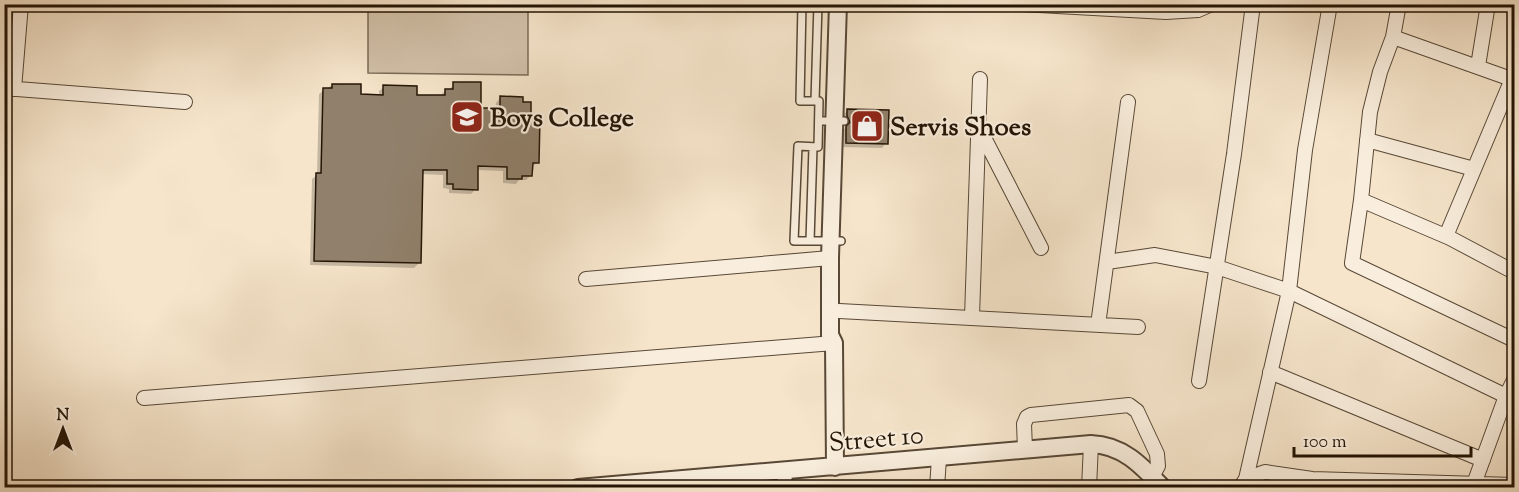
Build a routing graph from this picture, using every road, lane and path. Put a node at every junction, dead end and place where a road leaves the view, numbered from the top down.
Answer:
1 (21, 4) edge
2 (802, 4) edge
3 (818, 4) edge
4 (838, 4) edge
5 (848, 4) edge
6 (1021, 4) edge
7 (1212, 4) edge
8 (1253, 4) edge
9 (1330, 4) edge
10 (1399, 4) edge
11 (1488, 4) edge
12 (1166, 8) edge
13 (1393, 37) junction
14 (1478, 66) junction
15 (980, 79) dead end
16 (1513, 80) edge
17 (9, 89) edge
18 (815, 101) junction
19 (185, 102) dead end
20 (1128, 102) dead end
21 (832, 121) junction
22 (979, 128) junction
23 (1367, 140) junction
24 (813, 147) junction
25 (1474, 169) junction
26 (1362, 200) junction
27 (1446, 236) junction
28 (810, 241) junction
29 (836, 241) junction
30 (1041, 248) dead end
31 (830, 258) junction
32 (1107, 262) junction
33 (1217, 267) junction
34 (1515, 272) edge
35 (586, 279) dead end
36 (1289, 291) junction
37 (839, 311) junction
38 (972, 317) junction
39 (1098, 325) junction
40 (1138, 327) dead end
41 (1515, 340) edge
42 (834, 343) junction
43 (1270, 372) junction
44 (1515, 380) edge
45 (1199, 381) dead end
46 (1506, 396) junction
47 (144, 398) dead end
48 (1091, 444) junction
49 (1025, 449) junction
50 (939, 458) junction
51 (1483, 460) junction
52 (835, 467) junction
53 (784, 479) edge
54 (1158, 482) edge
55 (1243, 483) edge
56 (1316, 483) edge
57 (1474, 484) junction
58 (633, 485) edge
59 (1515, 485) edge
60 (578, 488) edge
61 (937, 488) edge
62 (1089, 488) edge

1 - 17 street
2 - 18 lane
3 - 18 lane
4 - 21 street
5 - 21 street
6 - 12 street
7 - 12 street
8 - 33 street
9 - 36 street
10 - 13 street
11 - 14 street
13 - 14 street
13 - 23 street
14 - 16 street
15 - 22 street
16 - 25 street
17 - 19 street
18 - 21 lane
20 - 32 street
21 - 24 lane
21 - 29 street
22 - 30 street
22 - 38 street
23 - 25 street
23 - 26 street
24 - 28 lane
24 - 28 lane
25 - 27 street
26 - 27 street
26 - 41 street
27 - 34 street
28 - 29 lane
29 - 31 street
29 - 37 street
31 - 35 street
31 - 42 street
32 - 33 street
32 - 39 street
33 - 36 street
33 - 45 street
36 - 43 street
36 - 46 street
37 - 38 street
37 - 42 street
38 - 39 street
39 - 40 street
42 - 47 street
42 - 52 street
43 - 51 street
43 - 55 street
44 - 46 street
46 - 51 street
48 - 49 street, Street 10
48 - 54 street, Street 10
48 - 62 street
49 - 50 street, Street 10
49 - 54 street
50 - 52 street, Street 10
50 - 61 street
51 - 57 street
52 - 53 street, Street 10
53 - 58 street, Street 10
55 - 56 street
56 - 57 street
57 - 59 street
58 - 60 street, Street 10

